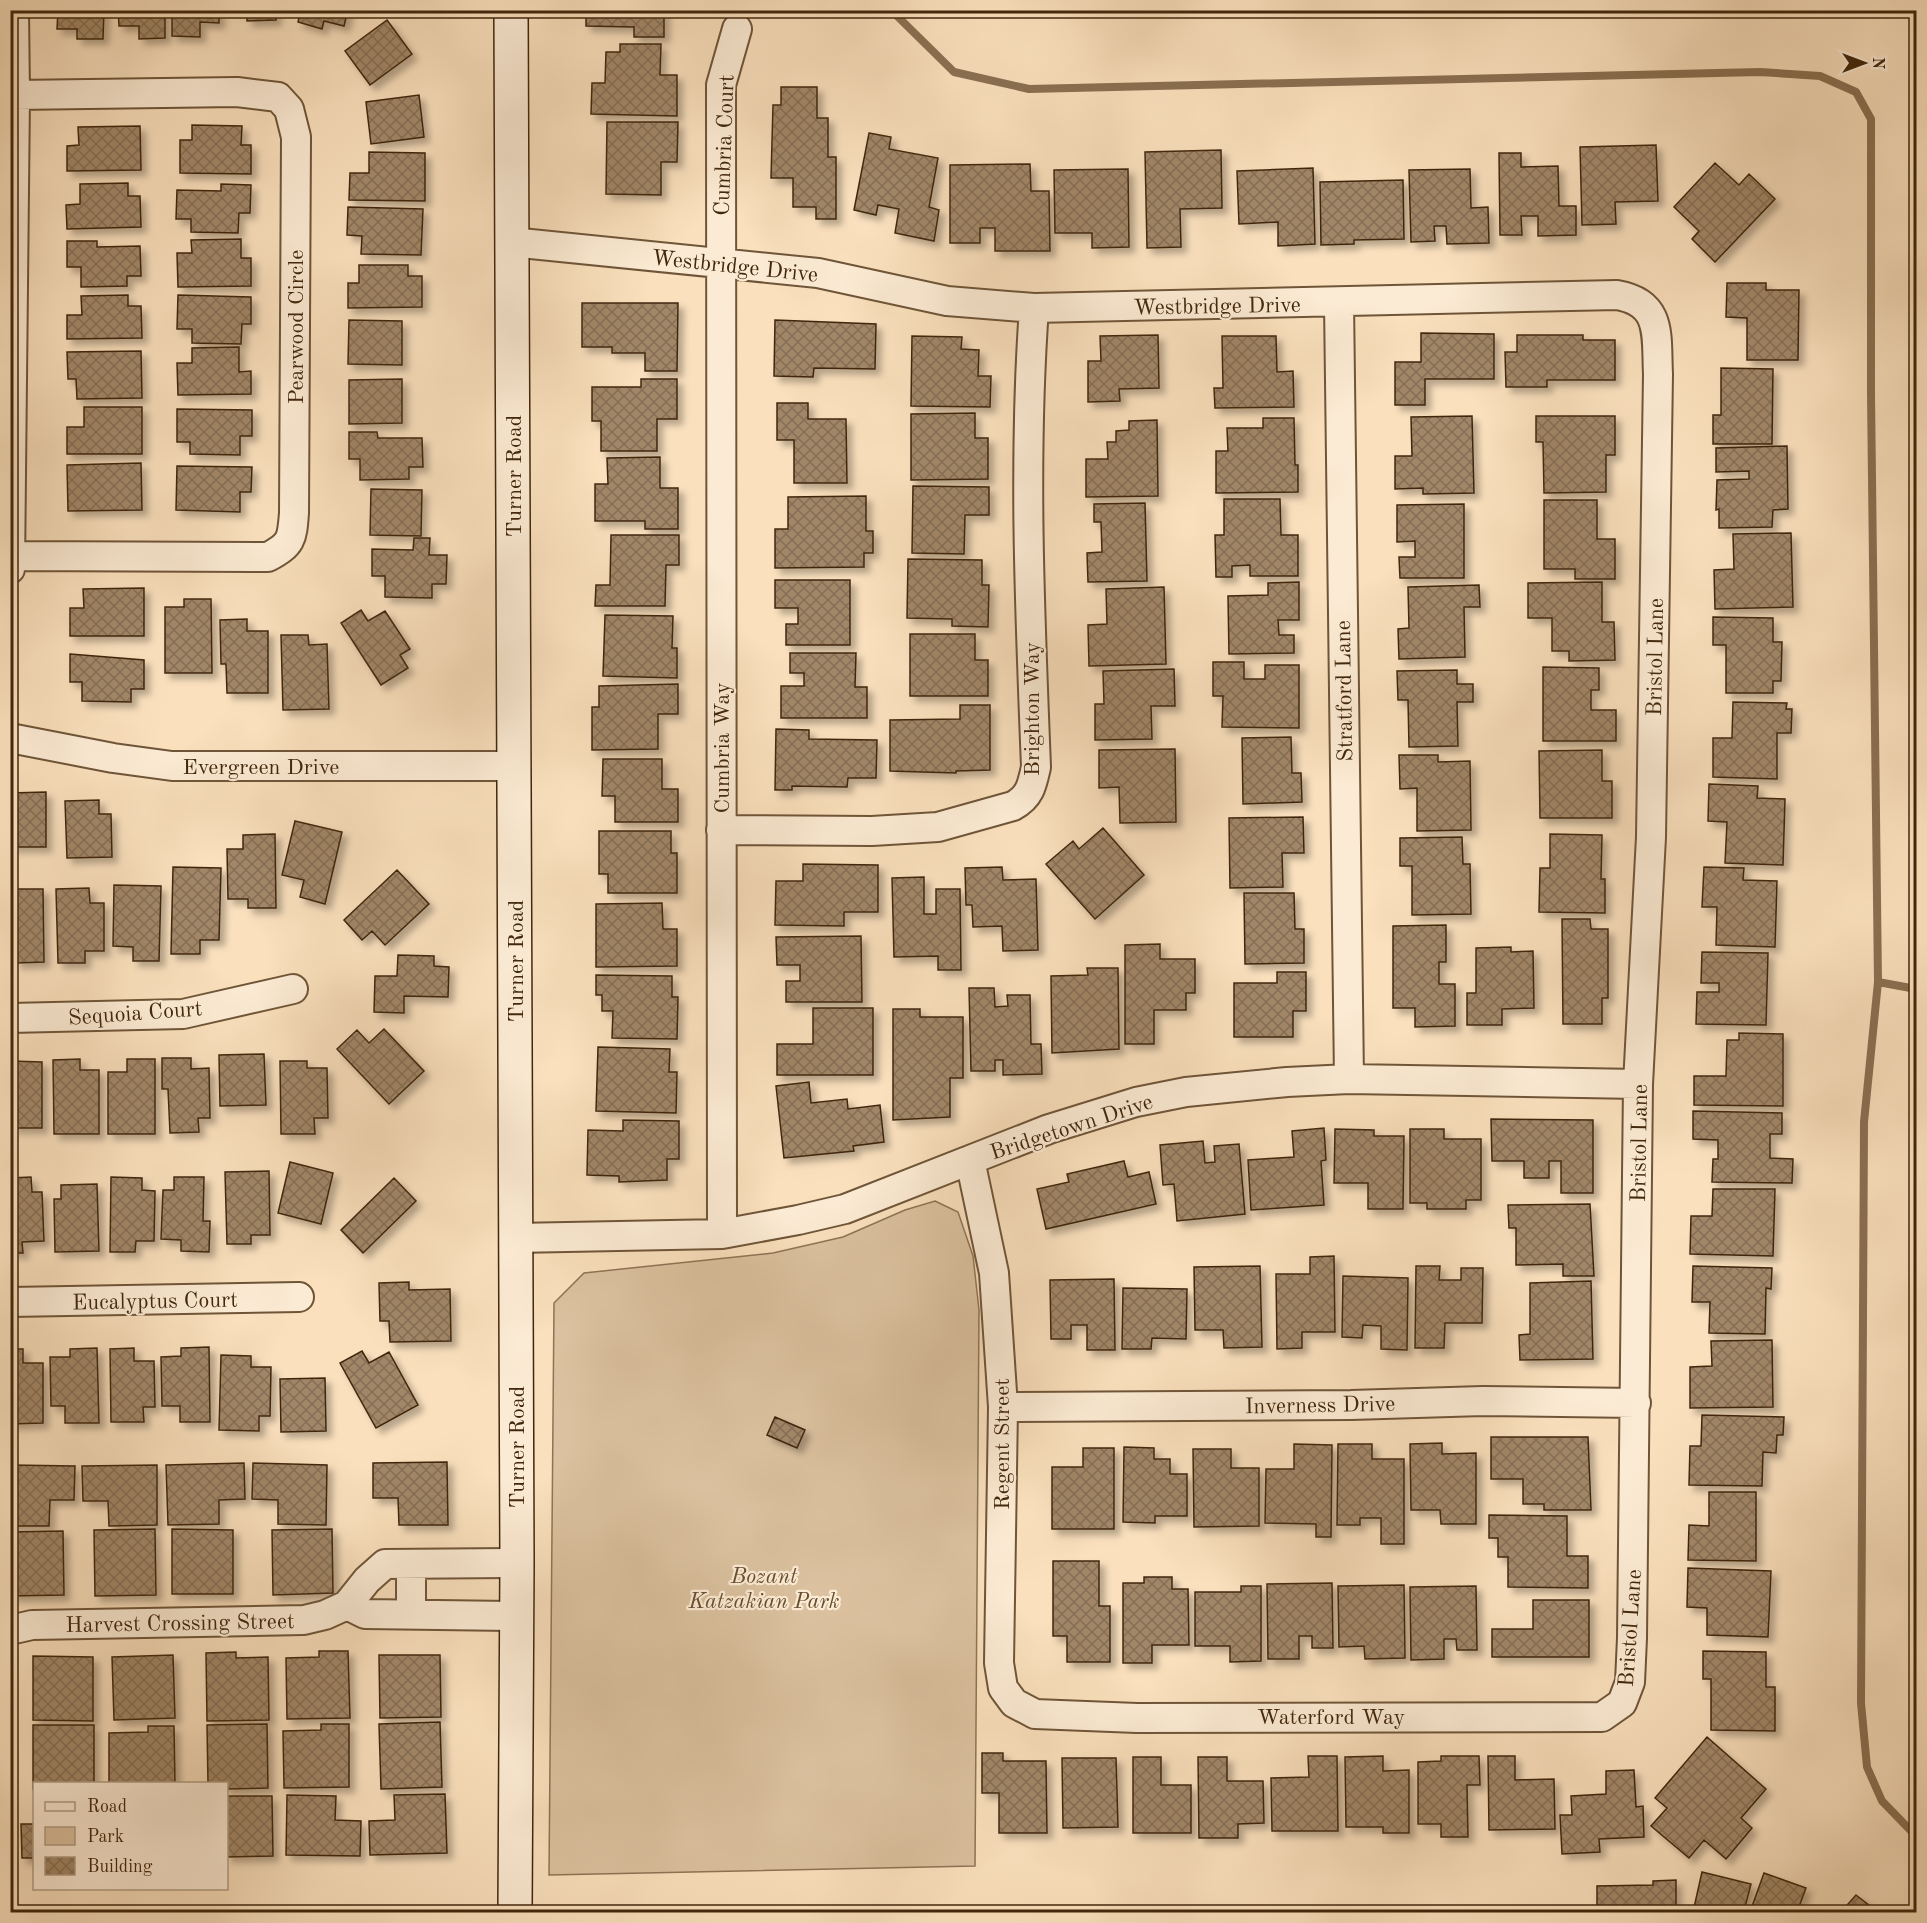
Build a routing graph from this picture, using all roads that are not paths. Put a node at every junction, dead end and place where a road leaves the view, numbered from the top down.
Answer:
1 (14, 10) edge
2 (510, 10) edge
3 (737, 29) dead end
4 (15, 95) junction
5 (511, 242) junction
6 (720, 262) junction
7 (1339, 303) junction
8 (1034, 308) junction
9 (11, 556) edge
10 (10, 569) edge
11 (1655, 582) joint
12 (10, 738) edge
13 (515, 766) junction
14 (721, 830) junction
15 (293, 989) dead end
16 (10, 1018) edge
17 (1349, 1079) junction
18 (1638, 1084) junction
19 (970, 1160) junction
20 (722, 1234) junction
21 (515, 1238) junction
22 (299, 1297) dead end
23 (10, 1302) edge
24 (1636, 1403) junction
25 (1004, 1407) junction
26 (517, 1563) junction
27 (411, 1564) junction
28 (347, 1605) junction
29 (411, 1613) junction
30 (517, 1616) junction
31 (10, 1630) edge
32 (1622, 1703) joint
33 (1035, 1714) joint
34 (515, 1912) edge

1 - 4 street
2 - 5 main road, Turner Road
3 - 6 street, Cumbria Court
4 - 9 street
4 - 9 street, Pearwood Circle
5 - 6 street, Westbridge Drive
5 - 13 main road, Turner Road
6 - 8 street, Westbridge Drive
6 - 14 street, Cumbria Way
7 - 8 street, Westbridge Drive
7 - 11 street, Westbridge Drive
7 - 17 street, Stratford Lane
8 - 14 street, Brighton Way
9 - 10 street
11 - 18 street, Bristol Lane
12 - 13 street, Evergreen Drive
13 - 21 main road, Turner Road
14 - 20 street, Cumbria Way
15 - 16 street, Sequoia Court
17 - 18 street, Bridgetown Drive
17 - 19 street, Bridgetown Drive
18 - 24 street, Bristol Lane
19 - 20 street, Bridgetown Drive
19 - 25 street, Regent Street
20 - 21 street, Bridgetown Drive
21 - 26 main road, Turner Road
22 - 23 street, Eucalyptus Court
24 - 25 street, Inverness Drive
24 - 32 street, Bristol Lane
25 - 33 street, Regent Street
26 - 27 street, Harvest Crossing Street
26 - 30 main road, Turner Road
27 - 28 street, Harvest Crossing Street
27 - 29 street
28 - 29 street
28 - 31 street, Harvest Crossing Street
29 - 30 street
30 - 34 main road, Turner Road
32 - 33 street, Waterford Way

